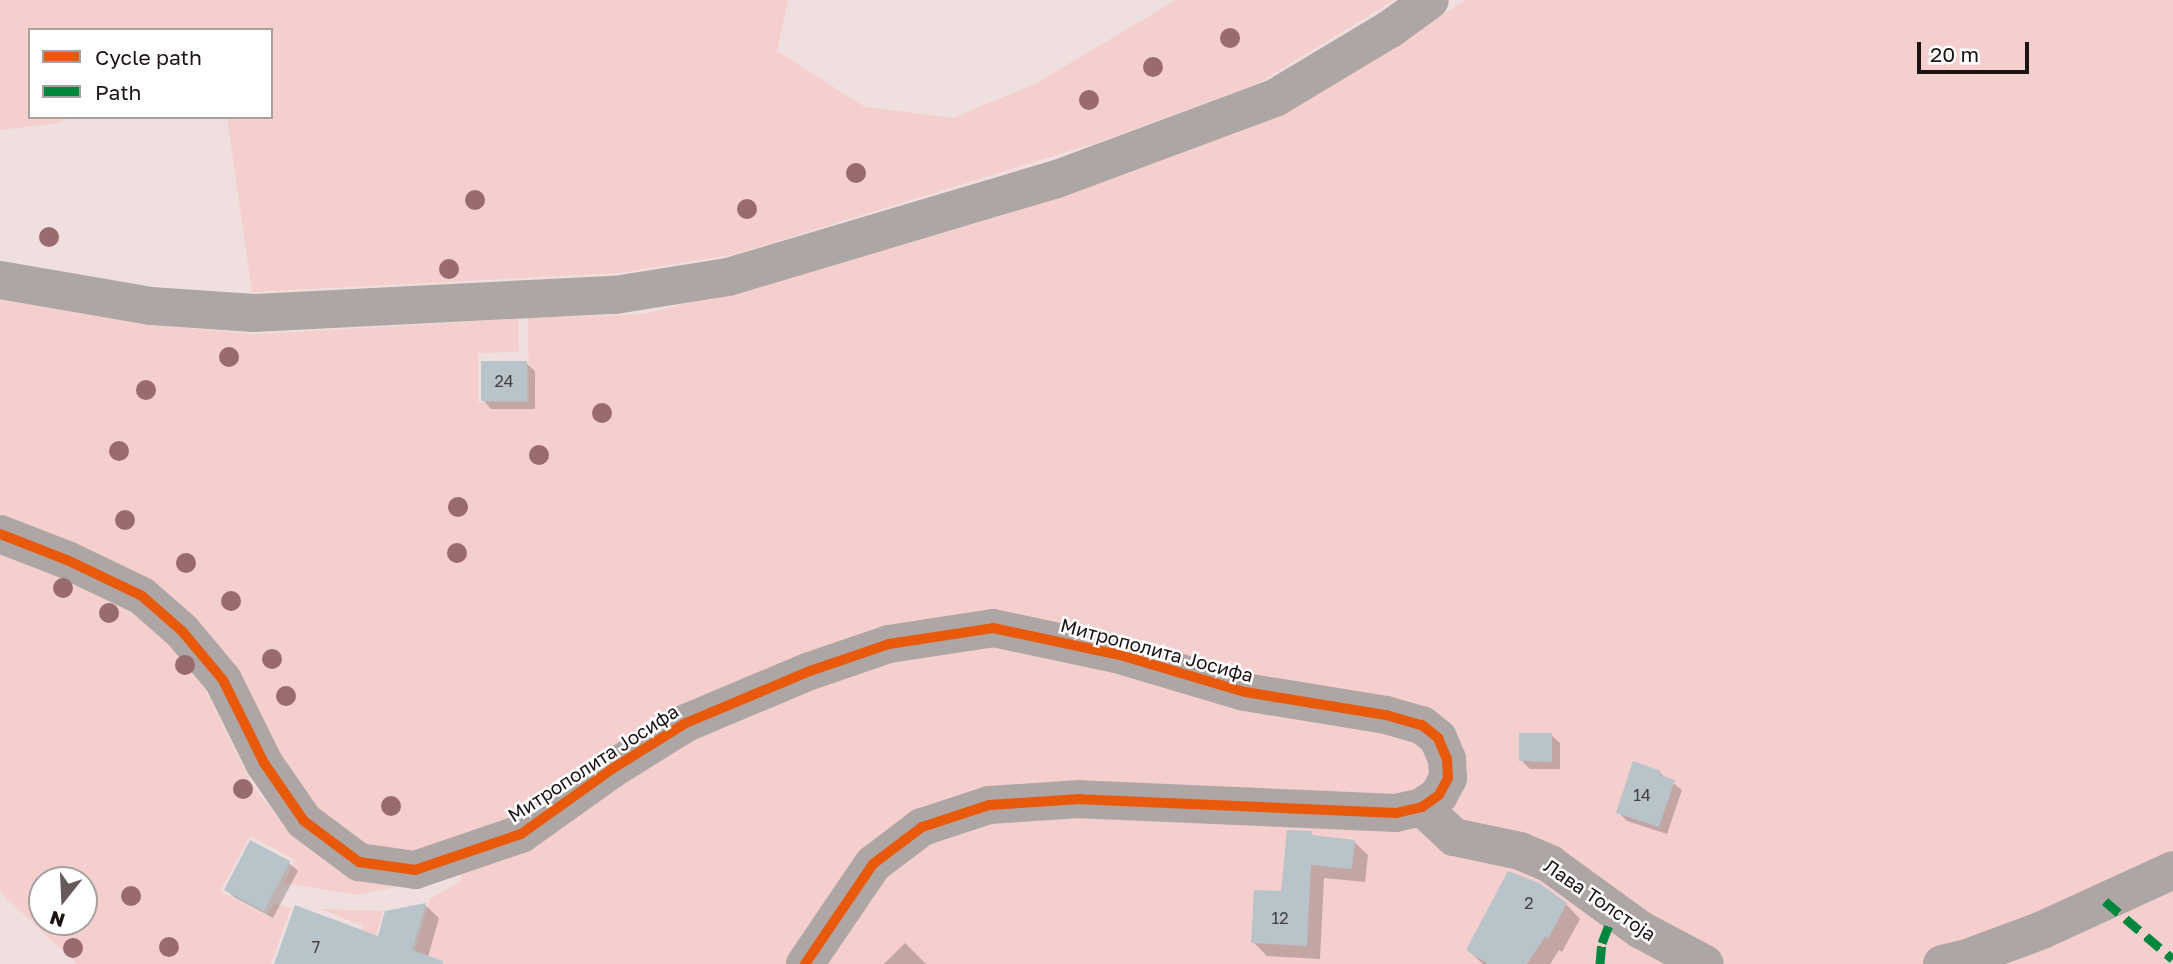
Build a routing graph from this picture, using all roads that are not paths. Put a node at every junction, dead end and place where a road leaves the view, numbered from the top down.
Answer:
1 (1430, 0) edge
2 (0, 280) edge
3 (0, 534) edge
4 (1422, 807) junction
5 (2173, 870) edge
6 (805, 964) edge
7 (1705, 964) edge
8 (1942, 964) edge

1 - 2 street
3 - 4 street, Митрополита Јосифа
4 - 6 street
4 - 7 street, Лава Толстоја
5 - 8 street

